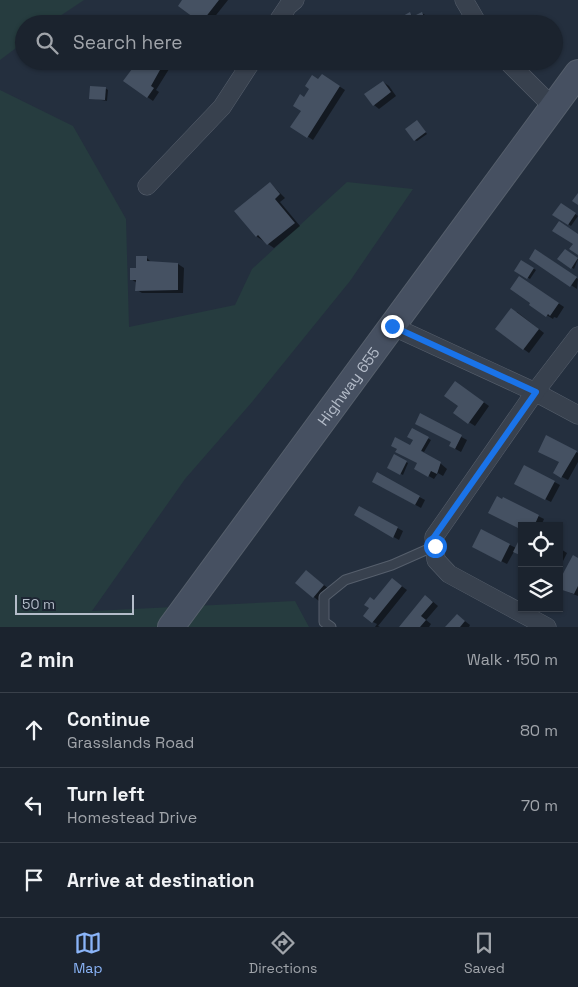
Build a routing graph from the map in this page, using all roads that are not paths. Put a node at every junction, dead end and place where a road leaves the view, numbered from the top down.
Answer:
1 (295, 0) edge
2 (464, 0) edge
3 (282, 15) edge
4 (473, 15) edge
5 (246, 70) edge
6 (516, 70) edge
7 (578, 73) edge
8 (553, 107) junction
9 (147, 186) dead end
10 (392, 326) junction
11 (578, 336) edge
12 (536, 392) junction
13 (578, 415) edge
14 (435, 546) junction
15 (171, 627) edge
16 (331, 627) edge
17 (547, 627) edge

1 - 3 street
2 - 4 street
5 - 9 street
6 - 8 street
7 - 8 main road, Highway 655
8 - 10 main road, Highway 655
10 - 12 street
10 - 15 main road, Highway 655
11 - 12 street
12 - 13 street
12 - 14 street
14 - 16 lane
14 - 17 street

